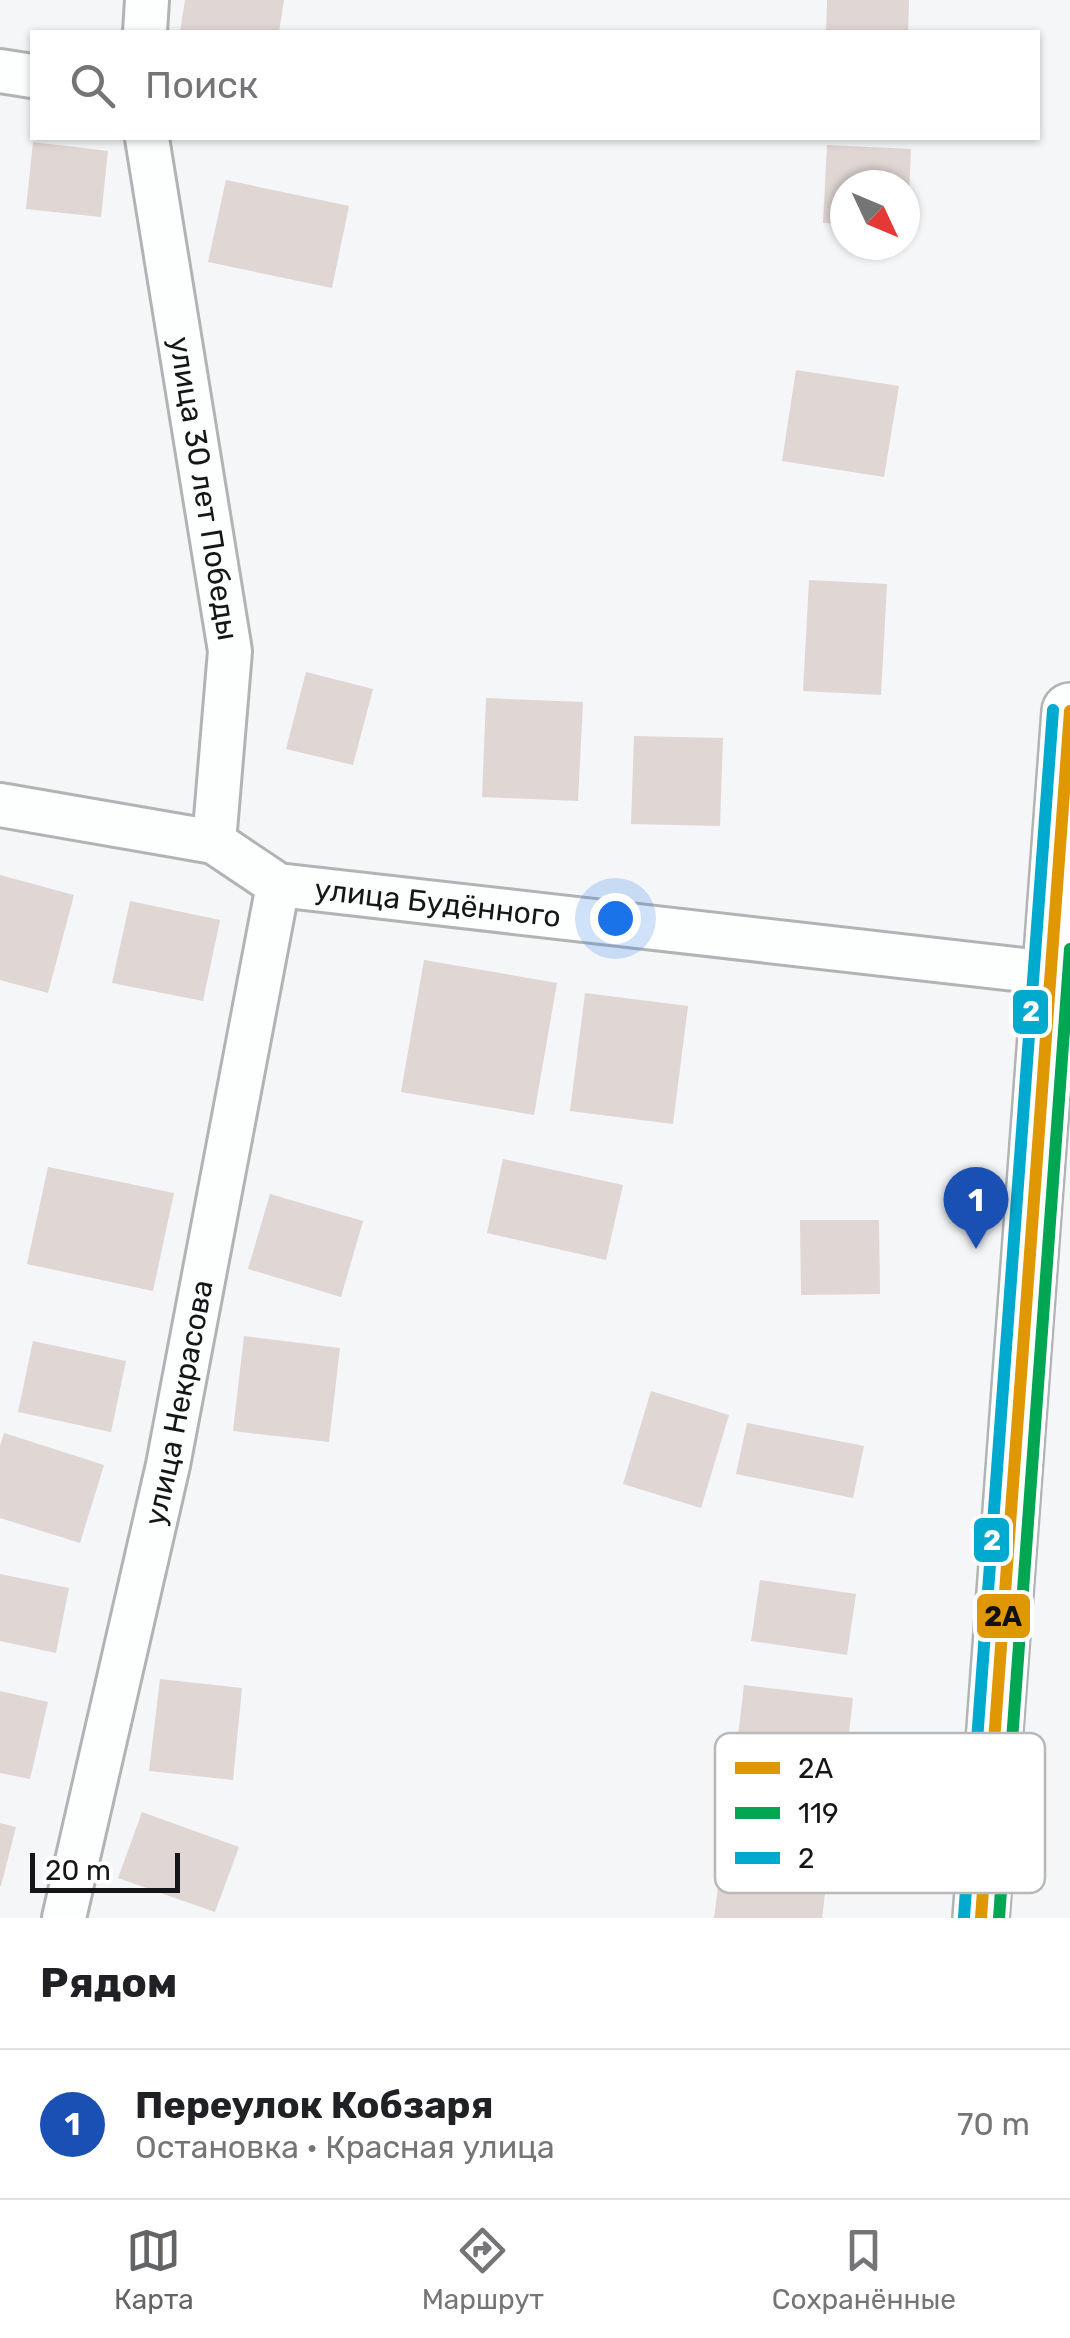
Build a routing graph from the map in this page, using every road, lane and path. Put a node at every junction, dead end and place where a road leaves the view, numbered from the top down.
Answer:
1 (147, 0) edge
2 (144, 30) edge
3 (0, 70) edge
4 (30, 76) edge
5 (148, 140) edge
6 (1070, 711) edge
7 (0, 805) edge
8 (214, 842) junction
9 (278, 885) junction
10 (1060, 976) edge
11 (997, 1733) edge
12 (983, 1893) edge
13 (64, 1918) edge
14 (981, 1918) edge

1 - 2 street
3 - 4 street
5 - 8 street, улица 30 лет Победы
6 - 10 main road
7 - 8 street, улица Будённого
8 - 9 street, улица Будённого
9 - 10 street, улица Будённого
9 - 13 street, улица Некрасова
10 - 11 main road
12 - 14 main road

